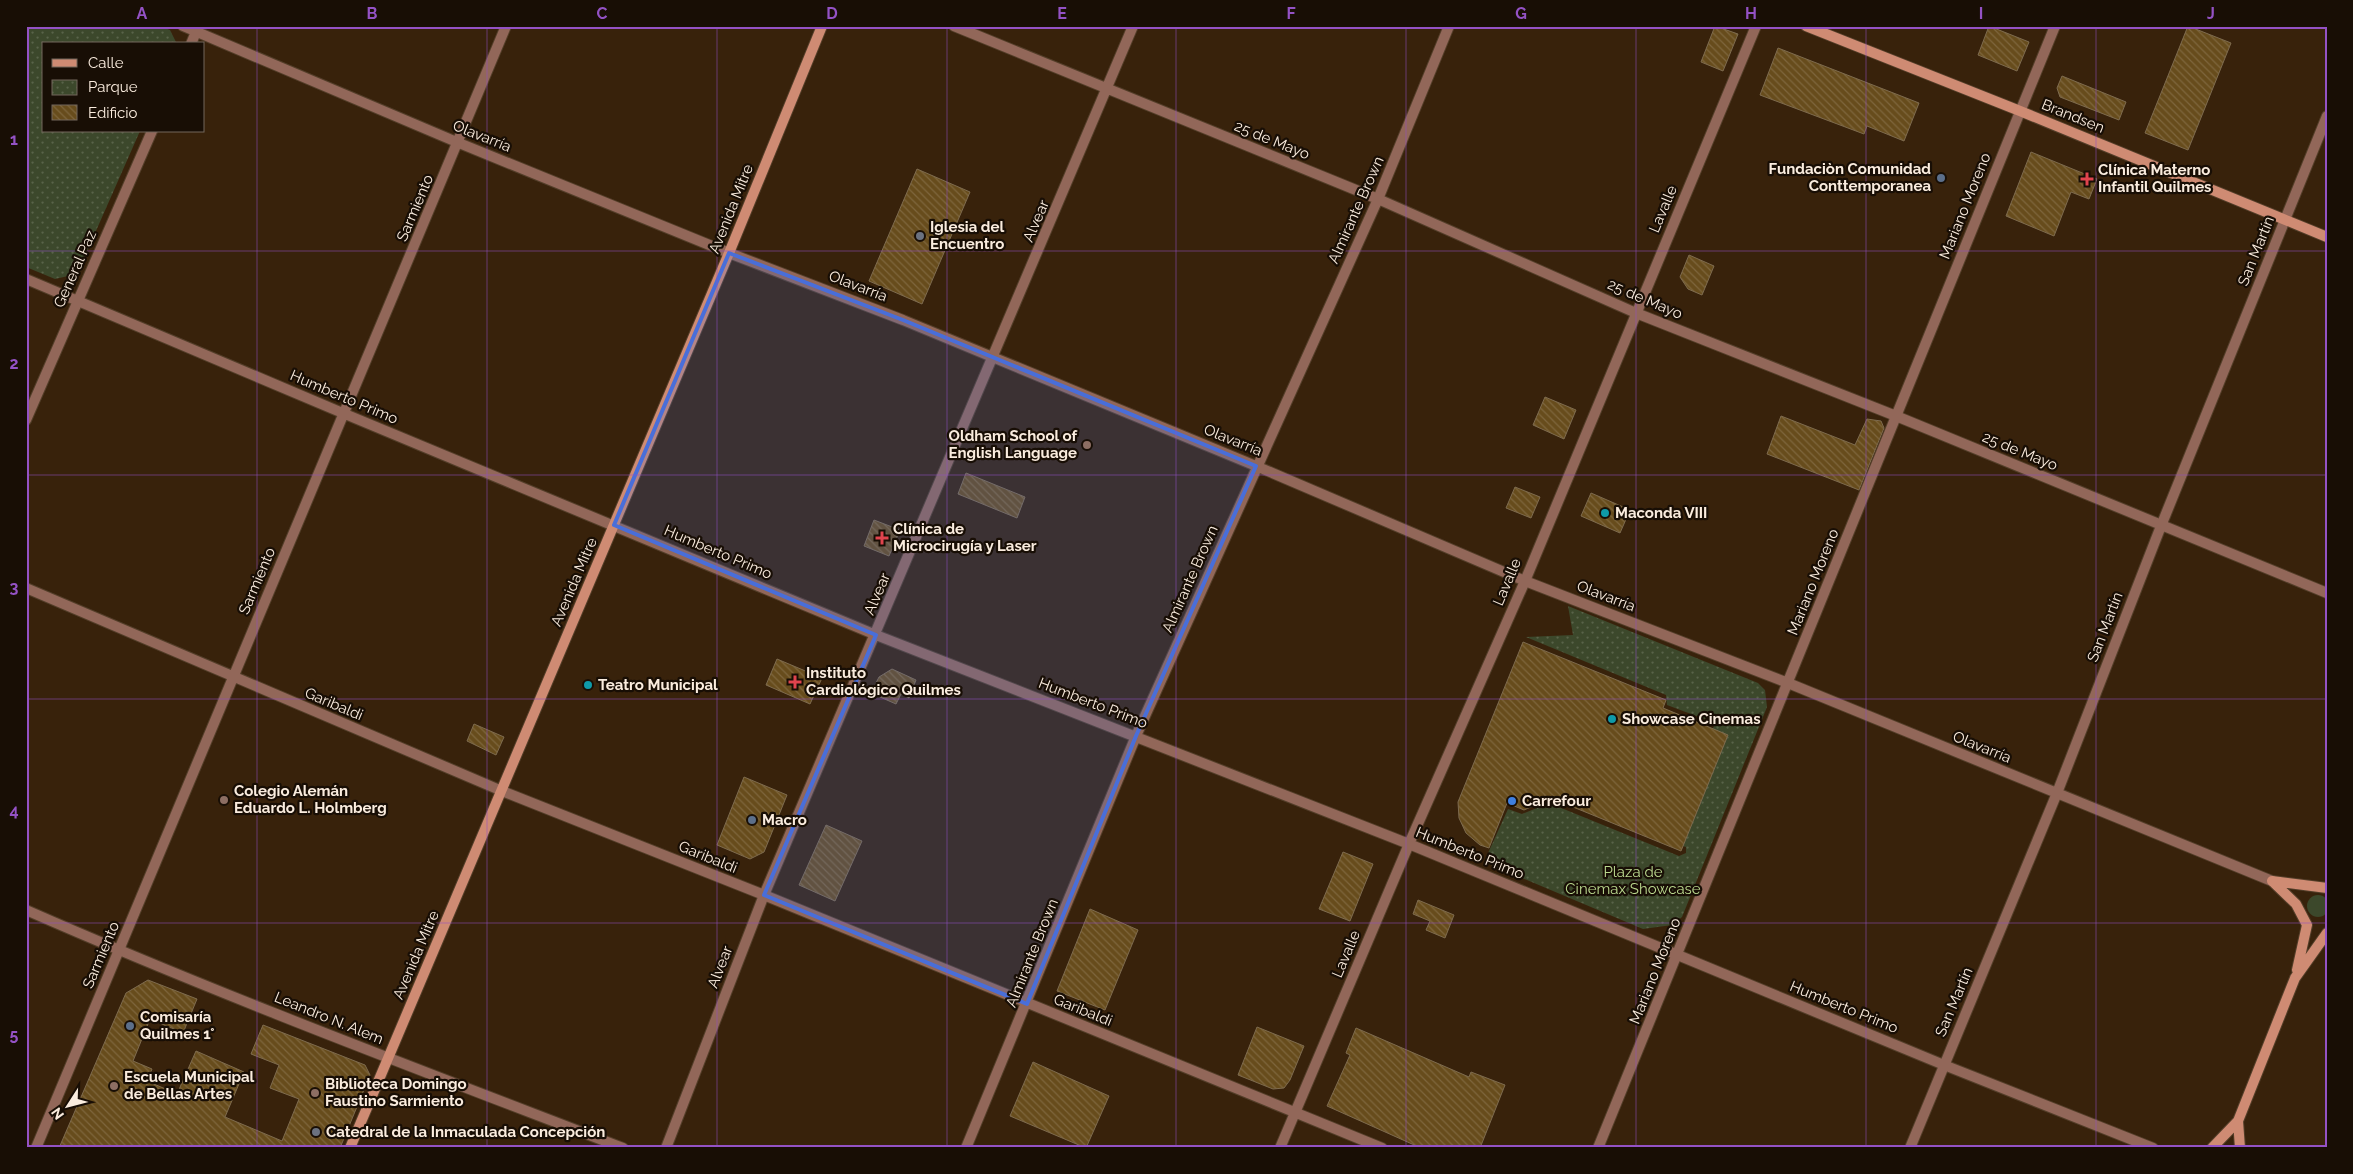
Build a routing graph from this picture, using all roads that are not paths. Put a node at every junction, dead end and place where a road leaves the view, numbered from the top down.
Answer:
1 (183, 26) edge
2 (506, 26) edge
3 (822, 26) edge
4 (954, 26) edge
5 (1133, 26) edge
6 (1449, 26) edge
7 (1756, 26) edge
8 (1806, 26) edge
9 (2054, 26) edge
10 (197, 29) edge
11 (192, 42) edge
12 (1108, 90) junction
13 (2020, 111) junction
14 (2327, 116) edge
15 (152, 132) edge
16 (459, 143) junction
17 (1378, 199) junction
18 (2285, 220) junction
19 (2327, 237) edge
20 (729, 253) junction
21 (26, 279) edge
22 (78, 300) junction
23 (1636, 313) junction
24 (994, 358) junction
25 (345, 414) junction
26 (1896, 416) junction
27 (26, 420) edge
28 (1256, 466) junction
29 (614, 525) junction
30 (2161, 526) junction
31 (1525, 581) junction
32 (26, 588) edge
33 (2327, 593) edge
34 (876, 635) junction
35 (232, 677) junction
36 (1788, 683) junction
37 (1136, 736) junction
38 (502, 791) junction
39 (2057, 793) junction
40 (1409, 844) junction
41 (2272, 881) junction
42 (2327, 888) edge
43 (764, 895) junction
44 (26, 910) edge
45 (2327, 933) edge
46 (119, 950) junction
47 (1678, 955) junction
48 (2295, 978) junction
49 (1027, 1004) junction
50 (388, 1058) junction
51 (1944, 1065) junction
52 (1294, 1111) junction
53 (2238, 1121) junction
54 (36, 1148) edge
55 (350, 1148) edge
56 (623, 1148) edge
57 (666, 1148) edge
58 (966, 1148) edge
59 (1280, 1148) edge
60 (1382, 1148) edge
61 (1598, 1148) edge
62 (1910, 1148) edge
63 (2153, 1148) edge
64 (2212, 1148) edge
65 (2240, 1148) edge

1 - 10 street, Olavarría
2 - 16 street, Sarmiento
3 - 20 main road, Avenida Mitre
4 - 12 street, 25 de Mayo
5 - 12 street, Alvear
6 - 17 street, Almirante Brown
7 - 23 street, Lavalle
8 - 13 main road, Brandsen
9 - 13 street, Mariano Moreno
10 - 11 street
10 - 16 street, Olavarría
12 - 17 street, 25 de Mayo
12 - 24 street, Alvear
13 - 18 main road, Brandsen
13 - 26 street, Mariano Moreno
14 - 18 street, San Martín
15 - 22 street, General Paz
16 - 20 street, Olavarría
16 - 25 street, Sarmiento
17 - 23 street, 25 de Mayo
17 - 28 street, Almirante Brown
18 - 19 main road, Brandsen
18 - 30 street, San Martín
20 - 24 street, Olavarría
20 - 29 main road, Avenida Mitre
21 - 22 street, Humberto Primo
22 - 25 street, Humberto Primo
22 - 27 street, General Paz
23 - 26 street, 25 de Mayo
23 - 31 street, Lavalle
24 - 28 street, Olavarría
24 - 34 street, Alvear
25 - 29 street, Humberto Primo
25 - 35 street, Sarmiento
26 - 30 street, 25 de Mayo
26 - 36 street, Mariano Moreno
28 - 31 street, Olavarría
28 - 37 street, Almirante Brown
29 - 34 street, Humberto Primo
29 - 38 main road, Avenida Mitre
30 - 33 street, 25 de Mayo
30 - 39 street, San Martín
31 - 36 street, Olavarría
31 - 40 street, Lavalle
32 - 35 street, Garibaldi
34 - 37 street, Humberto Primo
34 - 43 street, Alvear
35 - 38 street, Garibaldi
35 - 46 street, Sarmiento
36 - 39 street, Olavarría
36 - 47 street, Mariano Moreno
37 - 40 street, Humberto Primo
37 - 49 street, Almirante Brown
38 - 43 street, Garibaldi
38 - 50 main road, Avenida Mitre
39 - 41 street, Olavarría
39 - 51 street, San Martín
40 - 47 street, Humberto Primo
40 - 52 street, Lavalle
41 - 42 main road, Olavarría
41 - 48 main road, Olavarría
43 - 49 street, Garibaldi
43 - 57 street, Alvear
44 - 46 street, Leandro N. Alem
45 - 48 main road
46 - 50 street, Leandro N. Alem
46 - 54 street, Sarmiento
47 - 51 street, Humberto Primo
47 - 61 street, Mariano Moreno
48 - 53 main road
49 - 52 street, Garibaldi
49 - 58 street, Almirante Brown
50 - 55 main road, Avenida Mitre
50 - 56 street, Leandro N. Alem
51 - 62 street, San Martín
51 - 63 street, Humberto Primo
52 - 59 street, Lavalle
52 - 60 street, Garibaldi
53 - 64 main road
53 - 65 main road

